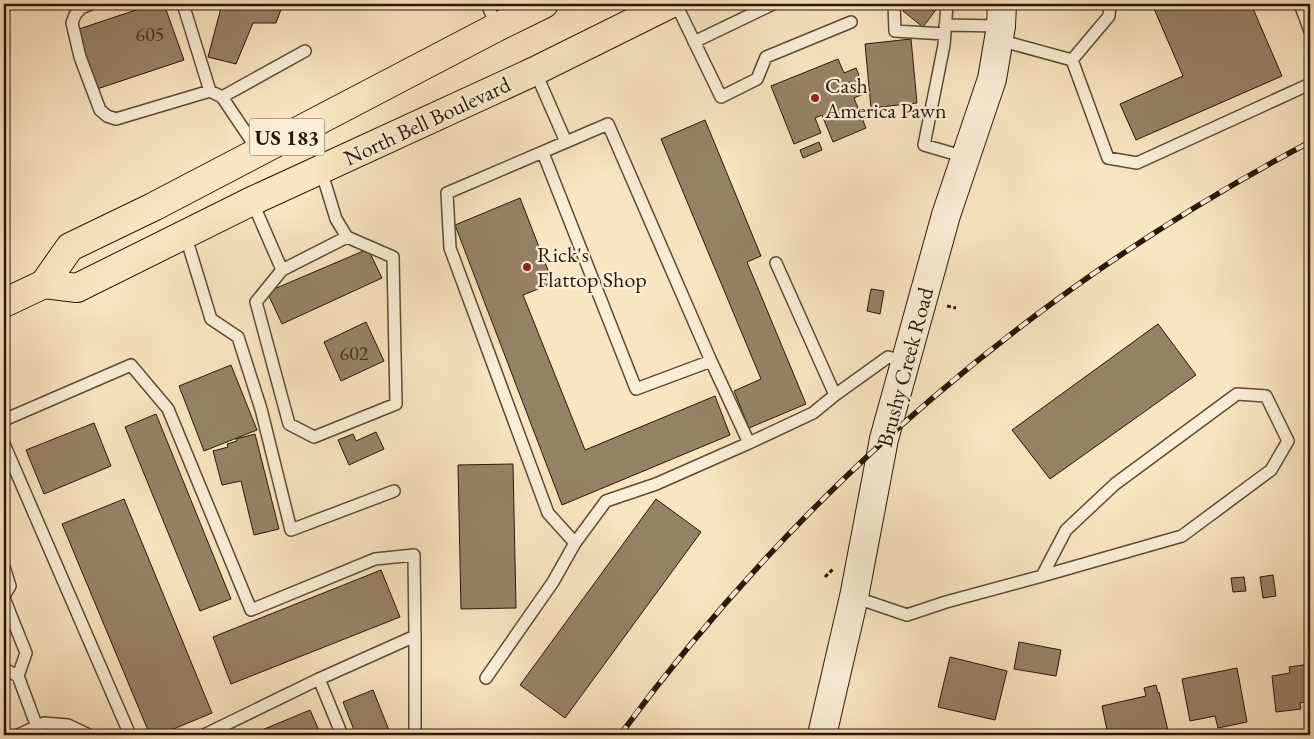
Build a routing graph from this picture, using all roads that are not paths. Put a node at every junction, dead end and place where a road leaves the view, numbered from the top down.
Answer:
1 (91, 4) edge
2 (183, 4) edge
3 (544, 4) edge
4 (670, 4) edge
5 (676, 4) edge
6 (773, 4) edge
7 (894, 4) edge
8 (947, 4) edge
9 (1110, 4) edge
10 (1300, 4) edge
11 (492, 15) edge
12 (851, 22) dead end
13 (1001, 23) edge
14 (945, 29) junction
15 (1310, 31) edge
16 (694, 42) junction
17 (305, 51) dead end
18 (1072, 60) junction
19 (536, 71) junction
20 (1310, 84) edge
21 (210, 91) junction
22 (222, 97) junction
23 (566, 142) junction
24 (259, 152) junction
25 (543, 153) junction
26 (965, 157) junction
27 (321, 170) junction
28 (252, 201) junction
29 (185, 234) junction
30 (347, 237) junction
31 (776, 263) dead end
32 (282, 270) junction
33 (44, 284) junction
34 (4, 303) edge
35 (711, 361) junction
36 (906, 362) junction
37 (835, 394) junction
38 (4, 420) edge
39 (749, 443) junction
40 (4, 444) edge
41 (394, 491) dead end
42 (575, 543) junction
43 (4, 567) edge
44 (1042, 576) junction
45 (4, 597) edge
46 (854, 597) junction
47 (415, 636) junction
48 (4, 668) edge
49 (18, 676) junction
50 (486, 678) dead end
51 (319, 679) junction
52 (37, 726) junction
53 (18, 735) edge
54 (89, 735) edge
55 (130, 735) edge
56 (204, 735) edge
57 (342, 735) edge
58 (415, 735) edge
59 (822, 735) edge

1 - 21 lane
2 - 21 lane
3 - 11 main road, US 183
4 - 19 main road, North Bell Boulevard / US 183
5 - 16 lane
6 - 16 lane
7 - 14 lane
8 - 14 lane
9 - 18 lane
10 - 15 lane
11 - 24 main road, US 183
12 - 16 lane
13 - 14 lane
13 - 18 lane
13 - 26 street, Brushy Creek Road
14 - 26 lane
17 - 22 lane
18 - 20 lane
19 - 23 lane
19 - 27 main road, North Bell Boulevard / US 183
21 - 22 lane
22 - 24 lane
23 - 25 lane
23 - 35 lane
24 - 33 main road, US 183
25 - 35 lane
25 - 42 lane
26 - 36 street, Brushy Creek Road
27 - 28 main road, North Bell Boulevard / US 183
27 - 30 lane
28 - 29 main road, North Bell Boulevard / US 183
28 - 32 lane
29 - 33 main road, North Bell Boulevard / US 183
29 - 41 lane
30 - 32 lane
30 - 32 lane
31 - 37 lane
33 - 34 main road, US 183
35 - 39 lane
36 - 37 lane
36 - 46 street, Brushy Creek Road
37 - 39 lane
38 - 47 lane
39 - 42 lane
40 - 55 lane
42 - 50 lane
43 - 45 lane
44 - 44 lane
44 - 46 lane
45 - 49 lane
46 - 59 street, Brushy Creek Road
47 - 51 lane
47 - 58 lane
48 - 49 lane
49 - 52 lane
51 - 56 lane
51 - 57 lane
52 - 53 lane
52 - 54 lane

